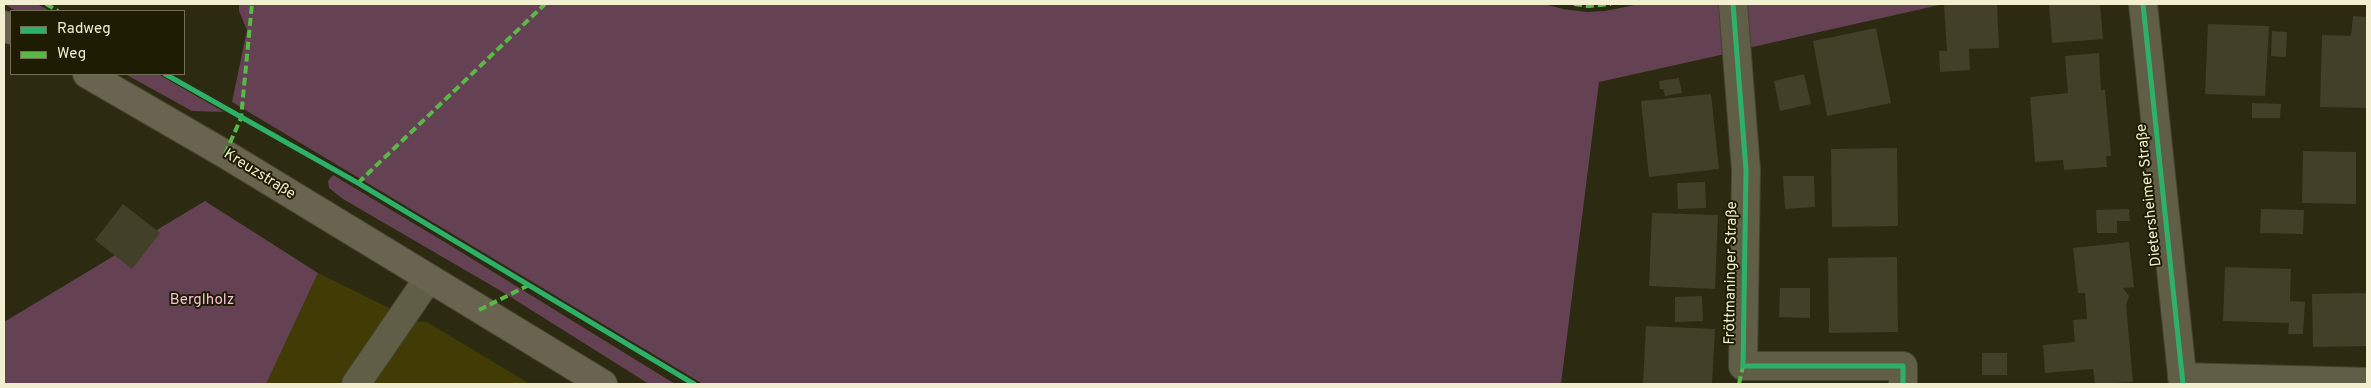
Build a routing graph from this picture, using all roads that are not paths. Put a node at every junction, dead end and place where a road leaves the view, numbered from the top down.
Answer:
1 (1733, 4) edge
2 (2142, 4) edge
3 (89, 75) edge
4 (428, 279) junction
5 (1741, 375) edge
6 (2182, 381) edge
7 (2367, 382) edge
8 (360, 383) edge
9 (603, 384) edge
10 (1903, 384) edge

1 - 5 street, Fröttmaninger Straße
2 - 6 street, Dietersheimer Straße
3 - 4 main road, Kreuzstraße
4 - 8 street
4 - 9 main road, Kreuzstraße
5 - 10 street, Fröttmaninger Straße
6 - 7 street

